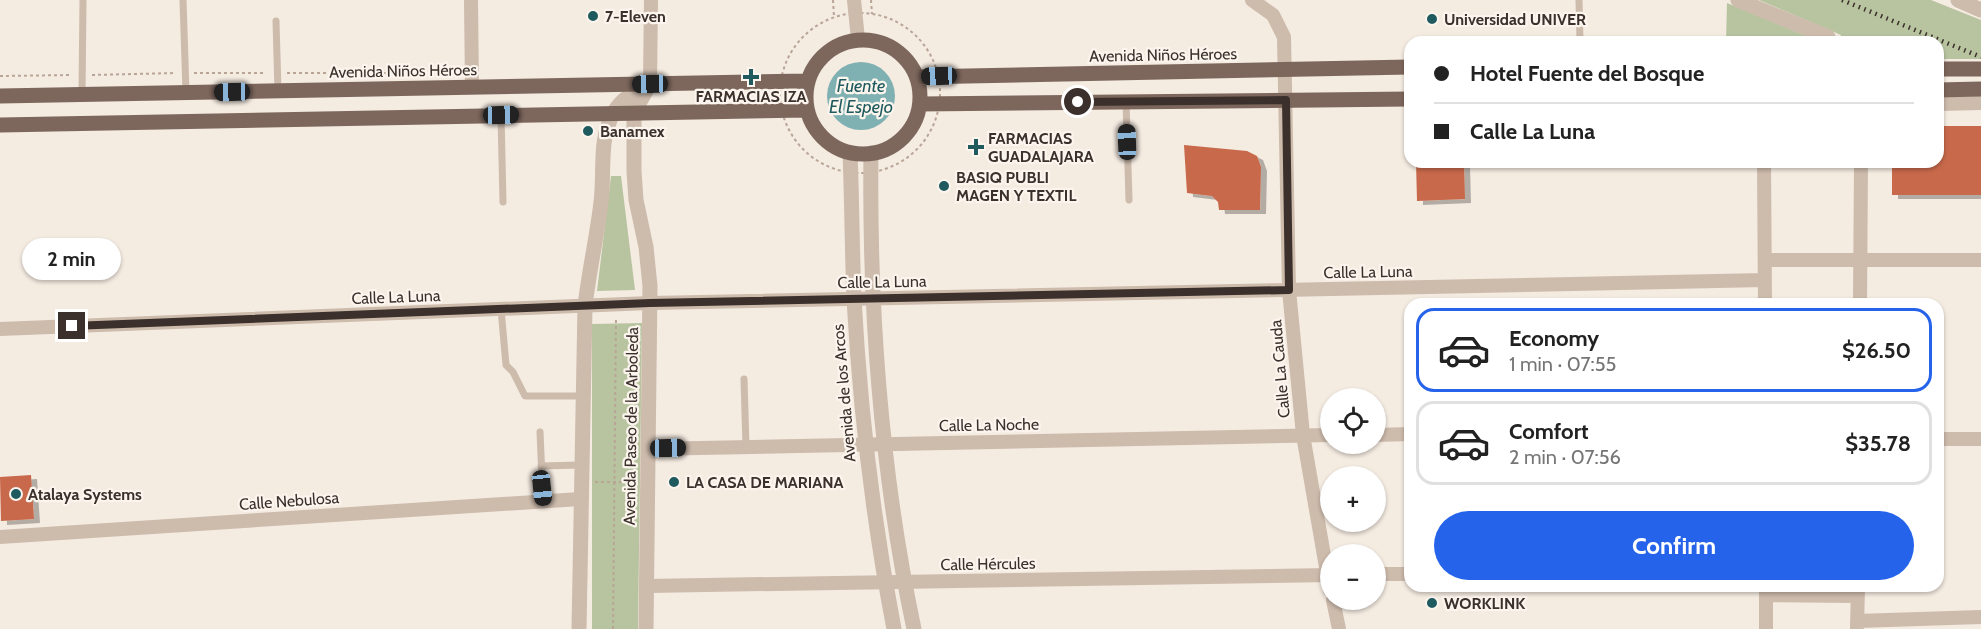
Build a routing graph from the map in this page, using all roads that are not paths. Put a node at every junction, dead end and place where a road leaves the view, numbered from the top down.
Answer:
1 (83, 0) edge
2 (183, 0) edge
3 (471, 0) edge
4 (651, 0) edge
5 (1252, 0) edge
6 (1580, 0) edge
7 (1738, 0) edge
8 (1958, 0) edge
9 (855, 6) edge
10 (1981, 10) edge
11 (276, 21) dead end
12 (1580, 36) edge
13 (1826, 36) edge
14 (858, 39) junction
15 (1404, 67) edge
16 (1944, 69) edge
17 (1981, 69) edge
18 (1285, 71) junction
19 (917, 77) junction
20 (807, 81) junction
21 (650, 84) junction
22 (472, 87) junction
23 (1981, 89) edge
24 (1944, 90) edge
25 (278, 91) junction
26 (186, 92) junction
27 (82, 94) junction
28 (0, 96) edge
29 (1404, 99) edge
30 (1286, 100) junction
31 (1126, 102) junction
32 (920, 104) junction
33 (1944, 104) edge
34 (1981, 104) edge
35 (806, 110) junction
36 (614, 112) junction
37 (634, 112) junction
38 (501, 115) junction
39 (0, 125) edge
40 (850, 153) junction
41 (871, 153) junction
42 (1764, 168) edge
43 (1861, 168) edge
44 (1129, 200) dead end
45 (503, 202) dead end
46 (1765, 260) junction
47 (1860, 260) junction
48 (1981, 260) edge
49 (1765, 280) junction
50 (1289, 290) junction
51 (874, 298) junction
52 (1765, 298) edge
53 (1860, 298) edge
54 (854, 299) junction
55 (650, 303) junction
56 (585, 306) junction
57 (501, 309) junction
58 (0, 329) edge
59 (744, 379) dead end
60 (584, 396) junction
61 (540, 432) dead end
62 (1404, 434) edge
63 (1303, 435) junction
64 (1320, 435) edge
65 (1386, 435) edge
66 (1944, 439) edge
67 (1981, 439) edge
68 (865, 444) junction
69 (884, 444) junction
70 (746, 447) junction
71 (649, 449) junction
72 (581, 465) junction
73 (542, 466) junction
74 (580, 499) junction
75 (543, 501) junction
76 (0, 537) edge
77 (1323, 544) edge
78 (1386, 574) edge
79 (1404, 574) edge
80 (1320, 575) edge
81 (904, 582) junction
82 (885, 583) junction
83 (647, 586) junction
84 (1766, 592) edge
85 (1858, 592) edge
86 (1335, 610) edge
87 (1981, 617) edge
88 (1857, 625) edge
89 (579, 629) edge
90 (646, 629) edge
91 (894, 629) edge
92 (914, 629) edge
93 (1339, 629) edge
94 (1766, 629) edge

1 - 27 lane
2 - 26 lane
3 - 22 street
4 - 21 street, Avenida Paseo de la Arboleda
5 - 18 street, Calle La Cauda
6 - 12 lane
7 - 13 street
8 - 10 street
9 - 14 street
11 - 25 lane
14 - 19 main road
14 - 20 main road
15 - 18 main road, Avenida Niños Héroes
16 - 17 main road
18 - 19 main road, Avenida Niños Héroes
18 - 30 street, Calle La Cauda
19 - 32 main road
20 - 21 main road, Avenida Niños Héroes
20 - 35 main road
21 - 22 main road, Avenida Niños Héroes
21 - 36 street
21 - 37 street, Avenida Paseo de la Arboleda
22 - 25 main road, Avenida Niños Héroes
23 - 24 main road
25 - 26 main road, Avenida Niños Héroes
26 - 27 main road, Avenida Niños Héroes
27 - 28 main road, Avenida Niños Héroes
29 - 30 main road
30 - 31 main road
30 - 50 street, Calle La Cauda
31 - 32 main road
31 - 44 lane
32 - 41 main road
33 - 34 street
35 - 37 main road
35 - 40 main road
36 - 37 main road
36 - 38 main road
36 - 56 street
37 - 55 street, Avenida Paseo de la Arboleda
38 - 39 main road
38 - 45 lane
40 - 41 main road
40 - 54 street, Avenida de los Arcos
41 - 51 street
42 - 46 street
43 - 47 street
46 - 47 street
46 - 49 street
47 - 48 street
47 - 53 street
49 - 50 street, Calle La Luna
49 - 52 street
50 - 51 street, Calle La Luna
50 - 63 street, Calle La Cauda
51 - 54 street, Calle La Luna
51 - 69 street
54 - 55 street, Calle La Luna
54 - 68 street, Avenida de los Arcos
55 - 56 street, Calle La Luna
55 - 71 street, Avenida Paseo de la Arboleda
56 - 57 street, Calle La Luna
56 - 60 street
57 - 58 street, Calle La Luna
57 - 60 lane
59 - 70 lane
60 - 72 street
61 - 73 lane
62 - 65 street
63 - 64 street, Calle La Noche
63 - 69 street, Calle La Noche
63 - 77 street, Calle La Cauda
66 - 67 street
68 - 69 street, Calle La Noche
68 - 70 street, Calle La Noche
68 - 82 street, Avenida de los Arcos
69 - 81 street
70 - 71 street, Calle La Noche
71 - 83 street, Avenida Paseo de la Arboleda
72 - 73 lane
72 - 74 street
73 - 75 lane
74 - 75 street, Calle Nebulosa
74 - 89 street
75 - 76 street, Calle Nebulosa
78 - 79 street
80 - 81 street, Calle Hércules
81 - 82 street, Calle Hércules
81 - 92 street
82 - 83 street, Calle Hércules
82 - 91 street, Avenida de los Arcos
83 - 90 street, Avenida Paseo de la Arboleda
84 - 94 street
85 - 88 street
86 - 93 street
87 - 88 street

